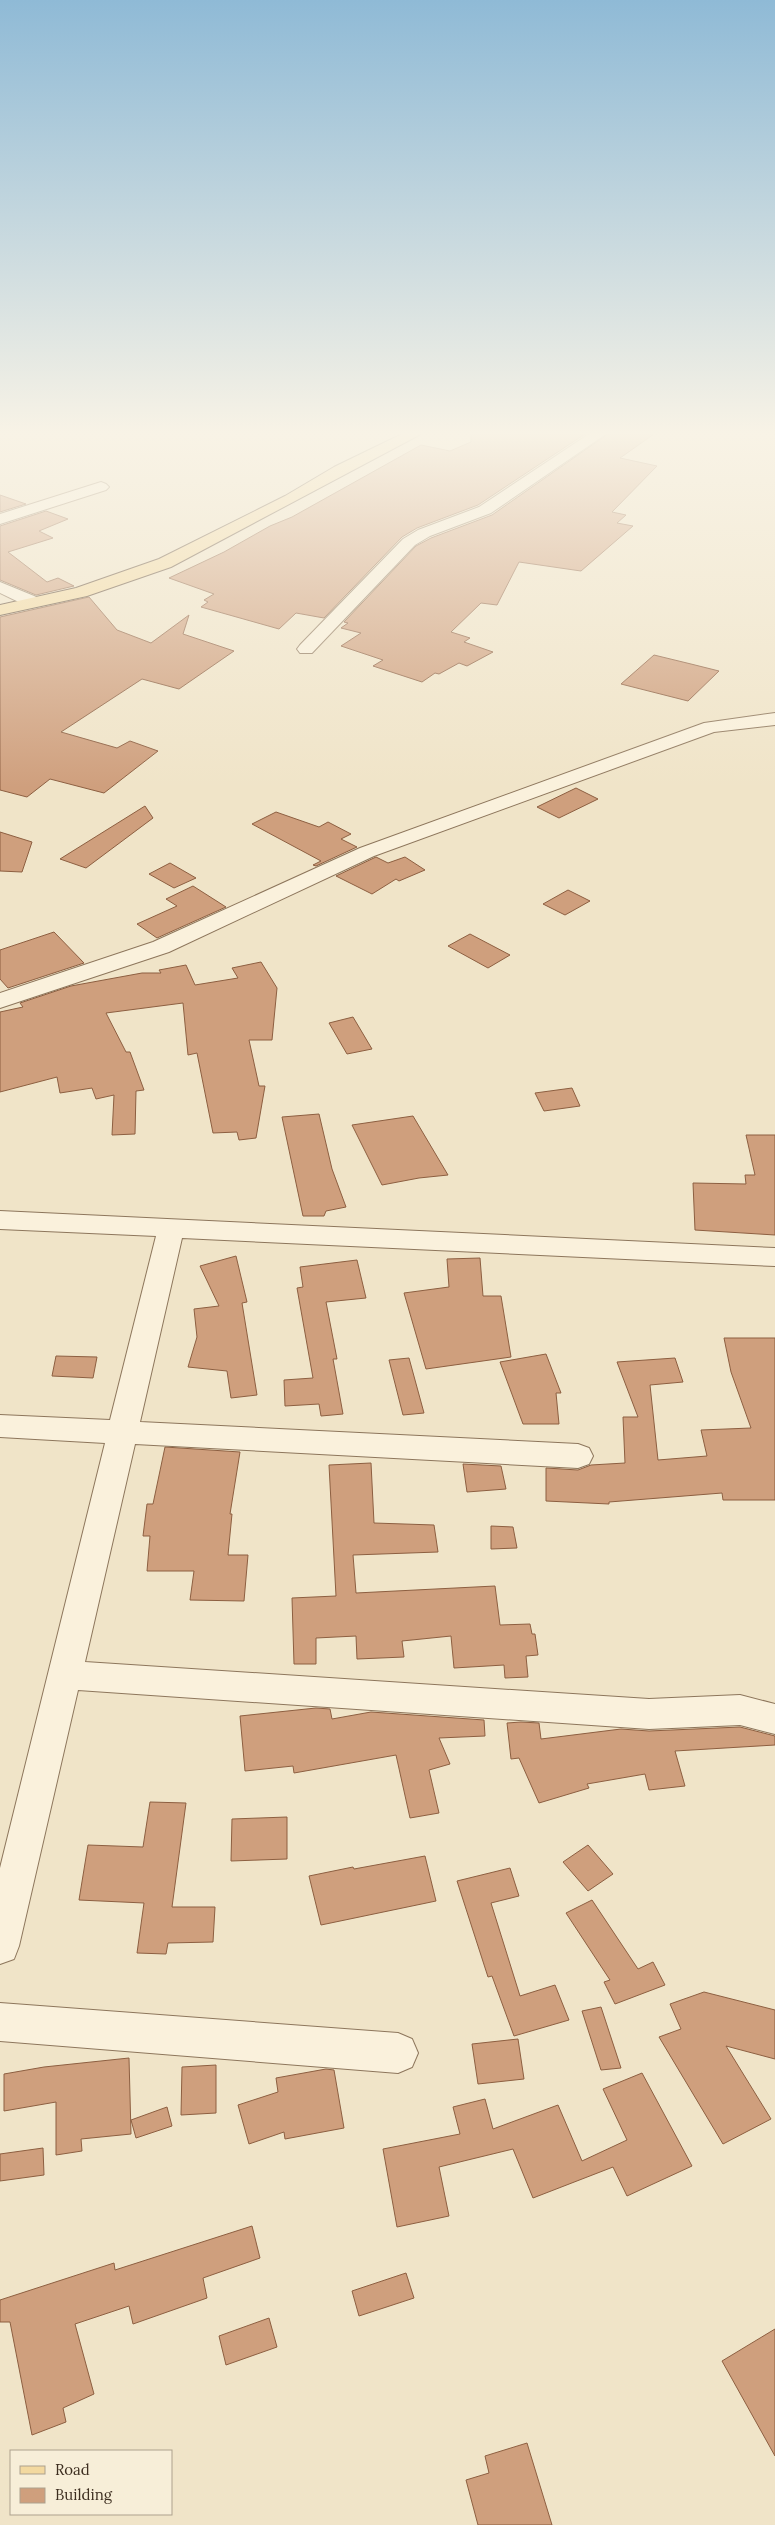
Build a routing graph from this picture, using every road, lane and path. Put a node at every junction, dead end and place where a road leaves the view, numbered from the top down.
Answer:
1 (187, 552) edge
2 (400, 552) edge
3 (0, 587) edge
4 (33, 602) junction
5 (0, 610) edge
6 (306, 649) dead end
7 (775, 719) edge
8 (0, 1001) edge
9 (0, 1220) edge
10 (171, 1229) junction
11 (775, 1256) edge
12 (0, 1426) edge
13 (124, 1432) junction
14 (578, 1456) dead end
15 (64, 1675) junction
16 (775, 1719) edge
17 (0, 1946) edge
18 (0, 2022) edge
19 (398, 2053) dead end

1 - 4 main road
2 - 6 street
3 - 4 street
4 - 5 main road
7 - 8 street
9 - 10 street
10 - 11 street
10 - 13 street
12 - 13 street
13 - 14 street
13 - 15 street
15 - 16 street
15 - 17 street
18 - 19 street

